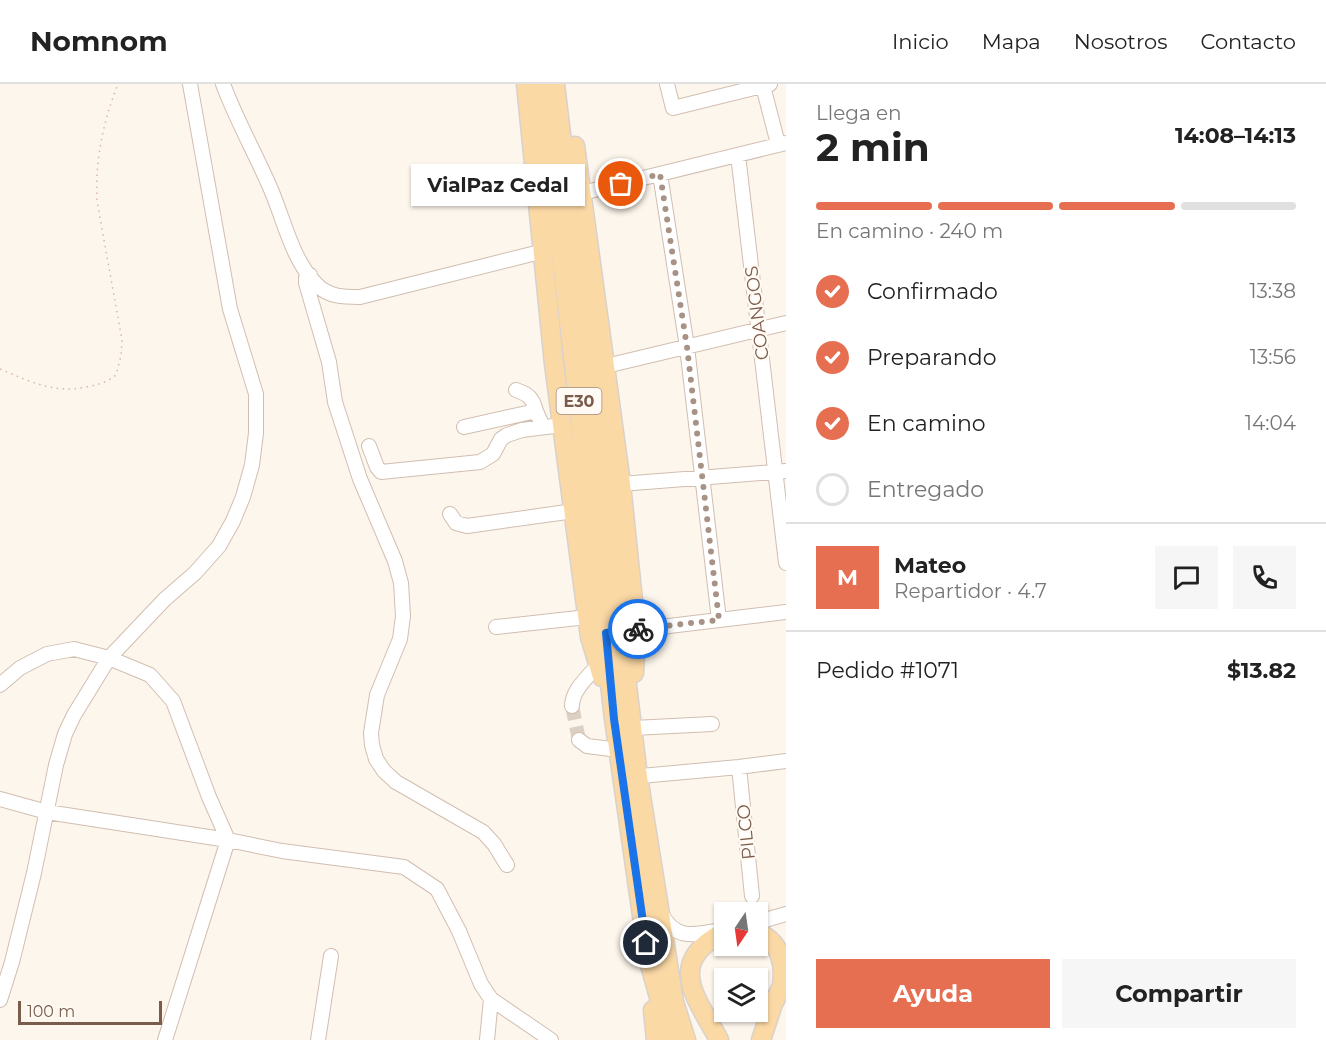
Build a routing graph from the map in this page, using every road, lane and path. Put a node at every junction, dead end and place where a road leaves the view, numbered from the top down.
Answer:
1 (118, 84) edge
2 (190, 84) edge
3 (223, 84) edge
4 (526, 84) edge
5 (542, 84) edge
6 (555, 84) edge
7 (567, 84) edge
8 (667, 84) edge
9 (766, 85) edge
10 (730, 89) edge
11 (782, 144) edge
12 (738, 154) junction
13 (660, 174) junction
14 (582, 193) junction
15 (544, 251) junction
16 (310, 275) junction
17 (786, 323) edge
18 (759, 329) junction
19 (687, 347) junction
20 (606, 366) junction
21 (0, 369) edge
22 (516, 390) dead end
23 (536, 411) junction
24 (562, 425) junction
25 (464, 427) dead end
26 (543, 428) junction
27 (369, 446) dead end
28 (780, 471) edge
29 (702, 478) junction
30 (621, 484) junction
31 (574, 511) junction
32 (450, 514) dead end
33 (786, 563) edge
34 (786, 612) edge
35 (587, 617) junction
36 (719, 620) junction
37 (496, 627) dead end
38 (613, 633) junction
39 (109, 658) junction
40 (598, 665) junction
41 (0, 685) edge
42 (572, 706) tunnel mouth
43 (627, 721) junction
44 (712, 724) dead end
45 (579, 740) dead end
46 (619, 750) junction
47 (786, 761) edge
48 (739, 768) junction
49 (630, 777) junction
50 (0, 799) edge
51 (47, 812) junction
52 (228, 840) junction
53 (507, 865) dead end
54 (752, 897) dead end
55 (658, 905) junction
56 (786, 914) edge
57 (768, 919) edge
58 (714, 932) edge
59 (714, 938) edge
60 (768, 940) edge
61 (331, 956) dead end
62 (648, 958) junction
63 (781, 987) edge
64 (491, 999) junction
65 (0, 1000) edge
66 (165, 1040) edge
67 (318, 1040) edge
68 (487, 1040) edge
69 (551, 1040) edge
70 (656, 1040) edge
71 (671, 1040) edge
72 (686, 1040) edge
73 (719, 1040) edge
74 (754, 1040) edge
75 (761, 1040) edge

1 - 21 path
2 - 39 street
3 - 16 street
4 - 15 main road
5 - 38 main road, E30
6 - 38 main road, E30
7 - 14 main road
8 - 10 street
9 - 10 street
9 - 11 street
11 - 12 street
12 - 13 street
12 - 18 street, COANGOS
13 - 14 street
13 - 19 street
14 - 20 main road
15 - 16 street
15 - 24 main road
16 - 53 street
17 - 18 street
18 - 19 street
18 - 28 street, COANGOS
19 - 20 street
19 - 29 street
20 - 30 main road
22 - 23 street
23 - 25 street
23 - 26 street
24 - 26 street
24 - 31 main road
26 - 27 street
28 - 29 street
28 - 33 street, COANGOS
29 - 30 street
29 - 36 street
30 - 38 main road
31 - 32 street
31 - 35 main road
34 - 36 street
35 - 37 street
35 - 38 main road
36 - 38 street
38 - 40 main road
38 - 43 main road
38 - 43 main road, E30
39 - 41 street
39 - 51 street
39 - 52 street
40 - 42 street
40 - 43 main road
43 - 44 street
43 - 46 main road, E30
43 - 49 main road, E30
45 - 46 street
46 - 49 main road, E30
47 - 48 street
48 - 49 street
48 - 54 street, PILCO
49 - 55 main road, E30
49 - 62 main road, E30
50 - 51 street
51 - 52 street
51 - 65 street
52 - 64 street
52 - 66 street
55 - 58 street
55 - 72 main road, E30
56 - 57 street
59 - 73 main road
60 - 63 main road
61 - 67 street
62 - 70 main road
62 - 71 main road, E30
63 - 74 main road
63 - 75 main road
64 - 68 street
64 - 69 street

